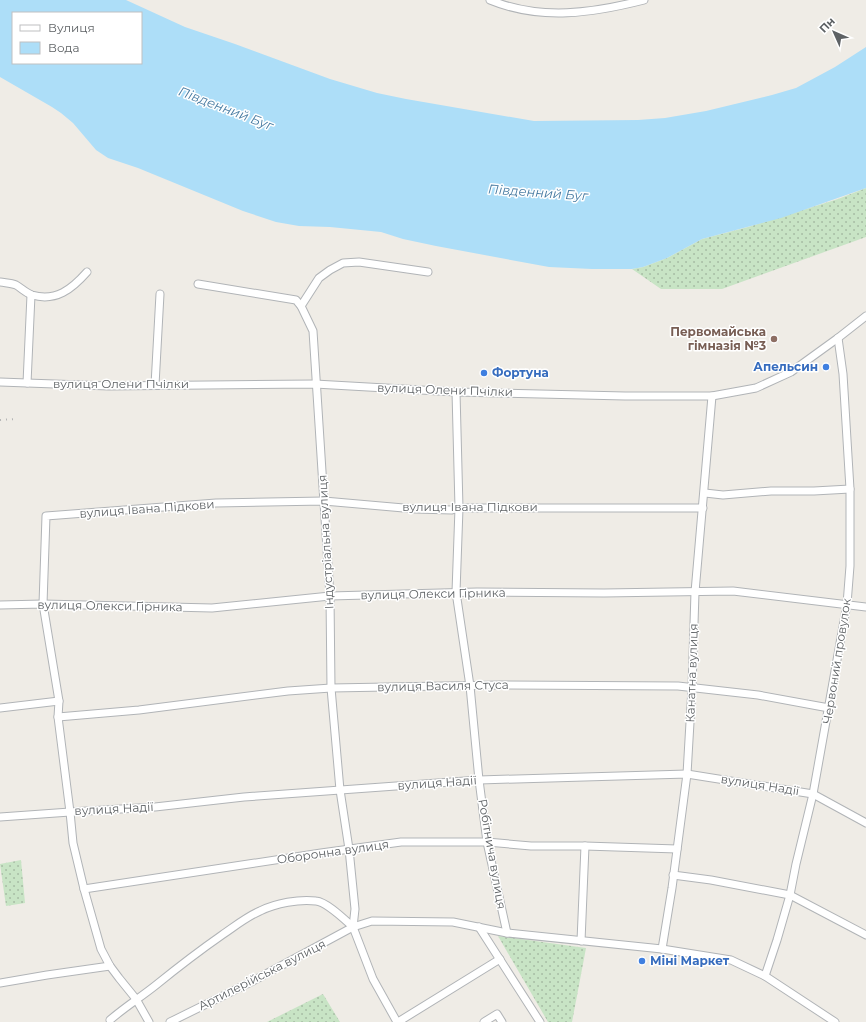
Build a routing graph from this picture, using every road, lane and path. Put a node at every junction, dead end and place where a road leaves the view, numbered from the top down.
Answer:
1 (490, 0) edge
2 (644, 0) edge
3 (87, 272) dead end
4 (428, 272) dead end
5 (0, 282) edge
6 (198, 284) dead end
7 (160, 294) dead end
8 (31, 295) junction
9 (301, 306) junction
10 (866, 316) edge
11 (838, 338) junction
12 (0, 382) edge
13 (27, 383) junction
14 (315, 384) junction
15 (155, 385) junction
16 (456, 392) junction
17 (712, 396) junction
18 (850, 489) junction
19 (705, 493) junction
20 (324, 501) junction
21 (459, 508) junction
22 (703, 508) junction
23 (456, 592) junction
24 (695, 592) junction
25 (330, 596) junction
26 (43, 604) junction
27 (847, 604) junction
28 (0, 605) edge
29 (866, 606) edge
30 (470, 686) junction
31 (330, 688) junction
32 (692, 688) junction
33 (59, 701) junction
34 (0, 708) edge
35 (829, 708) junction
36 (58, 717) junction
37 (687, 774) junction
38 (479, 780) junction
39 (340, 790) junction
40 (814, 794) junction
41 (70, 812) junction
42 (0, 817) edge
43 (866, 822) edge
44 (487, 842) junction
45 (585, 846) junction
46 (349, 849) junction
47 (677, 849) junction
48 (674, 875) junction
49 (84, 888) junction
50 (790, 894) junction
51 (479, 927) junction
52 (353, 928) junction
53 (507, 933) junction
54 (866, 935) edge
55 (581, 941) junction
56 (662, 949) junction
57 (500, 959) junction
58 (110, 966) junction
59 (765, 976) junction
60 (0, 983) edge
61 (136, 999) junction
62 (110, 1020) dead end
63 (148, 1022) edge
64 (170, 1022) edge
65 (397, 1022) edge
66 (484, 1022) edge
67 (502, 1022) edge
68 (540, 1022) edge
69 (835, 1022) edge

1 - 2 street
3 - 8 street
4 - 9 street
5 - 8 street
6 - 9 street
7 - 15 street
8 - 13 street
9 - 14 street, Індустріальна вулиця
10 - 11 street, вулиця Олени Пчілки
11 - 17 street, вулиця Олени Пчілки
11 - 18 street, Червоний провулок
12 - 13 street, вулиця Олени Пчілки
13 - 15 street, вулиця Олени Пчілки
14 - 15 street, вулиця Олени Пчілки
14 - 16 street, вулиця Олени Пчілки
14 - 20 street, Індустріальна вулиця
16 - 17 street, вулиця Олени Пчілки
16 - 21 street, Робітнича вулиця
17 - 19 street, Канатна вулиця
18 - 19 street
18 - 27 street, Червоний провулок
19 - 22 street, Канатна вулиця
20 - 21 street, вулиця Івана Підкови
20 - 25 street, Індустріальна вулиця
20 - 26 street, вулиця Івана Підкови
21 - 22 street, вулиця Івана Підкови
21 - 23 street, Робітнича вулиця
22 - 24 street, Канатна вулиця
23 - 24 street, вулиця Олекси Гірника
23 - 25 street, вулиця Олекси Гірника
23 - 30 street, Робітнича вулиця
24 - 27 street, вулиця Олекси Гірника
24 - 32 street, Канатна вулиця
25 - 26 street, вулиця Олекси Гірника
25 - 31 street, Індустріальна вулиця
26 - 28 street, вулиця Олекси Гірника
26 - 33 street
27 - 29 street, вулиця Олекси Гірника
27 - 35 street, Червоний провулок
30 - 31 street, вулиця Василя Стуса
30 - 32 street, вулиця Василя Стуса
30 - 38 street, Робітнича вулиця
31 - 36 street, вулиця Василя Стуса
31 - 39 street, Індустріальна вулиця
32 - 35 street, вулиця Василя Стуса
32 - 37 street, Канатна вулиця
33 - 34 street
33 - 36 street
35 - 40 street, Червоний провулок
36 - 41 street
37 - 38 street, вулиця Надії
37 - 40 street, вулиця Надії
37 - 47 street, Канатна вулиця
38 - 39 street, вулиця Надії
38 - 44 street, Робітнича вулиця
39 - 41 street, вулиця Надії
39 - 46 street, Індустріальна вулиця
40 - 43 street, вулиця Надії
40 - 50 street, Червоний провулок
41 - 42 street, вулиця Надії
41 - 49 street
44 - 45 street, Оборонна вулиця
44 - 46 street, Оборонна вулиця
44 - 53 street, Робітнича вулиця
45 - 47 street, Оборонна вулиця
45 - 55 street
46 - 49 street, Оборонна вулиця
46 - 52 street, Індустріальна вулиця
47 - 48 street, Канатна вулиця
48 - 50 street
48 - 56 street, Канатна вулиця
49 - 58 street
50 - 54 street
50 - 59 street, Червоний провулок
51 - 52 street, Артилерійська вулиця
51 - 53 street, Артилерійська вулиця
51 - 57 street
52 - 61 street
52 - 64 street, Артилерійська вулиця
52 - 65 street
53 - 55 street, Артилерійська вулиця
55 - 56 street, Артилерійська вулиця
56 - 59 street, Артилерійська вулиця
57 - 65 street
57 - 68 street
58 - 60 street
58 - 61 street
59 - 69 street, Артилерійська вулиця
61 - 62 street
61 - 63 street
66 - 67 street

